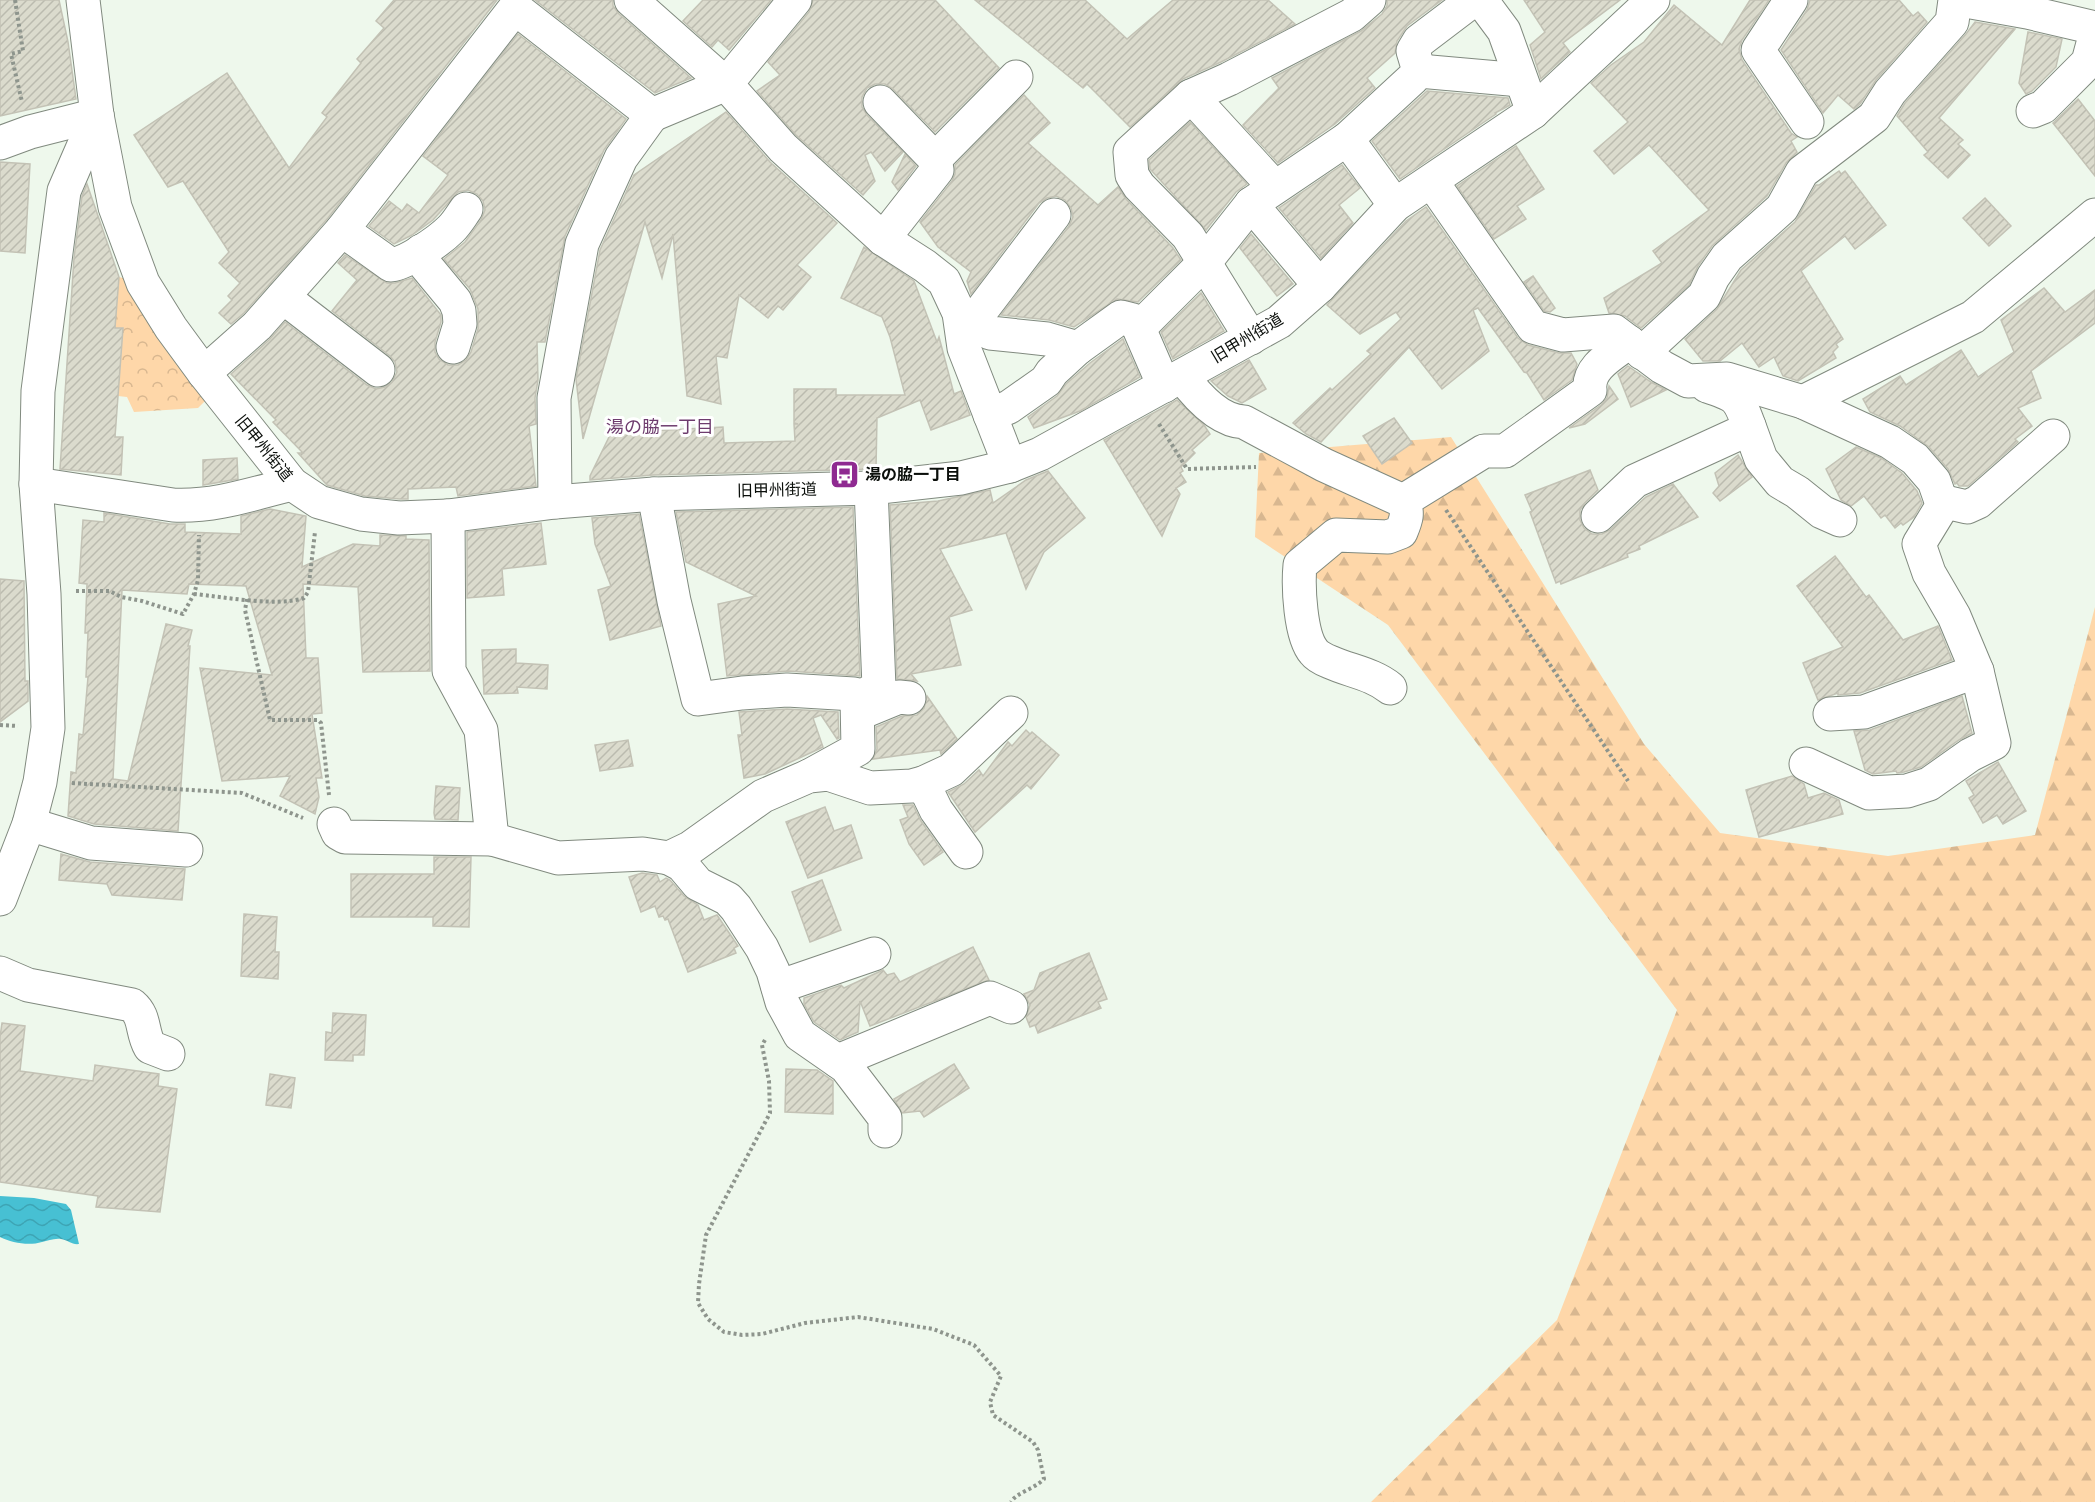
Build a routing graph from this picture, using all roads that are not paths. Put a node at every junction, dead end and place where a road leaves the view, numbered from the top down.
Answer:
1 (83, 0) edge
2 (631, 0) edge
3 (795, 0) edge
4 (1369, 0) edge
5 (1473, 0) edge
6 (1481, 0) edge
7 (1653, 0) edge
8 (1791, 0) edge
9 (1955, 0) edge
10 (1960, 0) edge
11 (511, 4) edge
12 (2029, 6) edge
13 (2095, 28) edge
14 (2095, 36) edge
15 (1419, 71) junction
16 (1016, 77) dead end
17 (1521, 80) junction
18 (726, 84) junction
19 (1191, 96) junction
20 (880, 102) dead end
21 (2033, 111) dead end
22 (1533, 112) junction
23 (96, 115) junction
24 (652, 115) junction
25 (1807, 123) dead end
26 (15, 137) edge
27 (1347, 139) junction
28 (935, 159) junction
29 (1432, 182) junction
30 (1261, 196) junction
31 (1395, 205) junction
32 (466, 210) dead end
33 (1054, 215) dead end
34 (2095, 215) edge
35 (342, 230) junction
36 (883, 239) junction
37 (421, 251) junction
38 (1205, 262) junction
39 (1320, 286) junction
40 (282, 297) junction
41 (967, 316) junction
42 (1138, 326) junction
43 (1251, 338) junction
44 (453, 347) dead end
45 (1078, 348) junction
46 (1636, 348) junction
47 (378, 370) dead end
48 (204, 373) junction
49 (1173, 381) junction
50 (1688, 381) junction
51 (1803, 402) junction
52 (990, 416) junction
53 (1749, 426) junction
54 (2053, 436) dead end
55 (1010, 466) junction
56 (36, 484) junction
57 (292, 484) junction
58 (871, 488) junction
59 (654, 494) junction
60 (1403, 501) junction
61 (1941, 501) junction
62 (555, 502) junction
63 (448, 516) junction
64 (1598, 516) dead end
65 (1839, 520) dead end
66 (1977, 671) junction
67 (1390, 688) dead end
68 (909, 698) dead end
69 (857, 703) junction
70 (1011, 713) dead end
71 (1830, 714) dead end
72 (1806, 764) dead end
73 (809, 776) junction
74 (923, 783) junction
75 (29, 824) junction
76 (334, 824) road end
77 (492, 839) junction
78 (186, 849) dead end
79 (966, 852) dead end
80 (669, 858) junction
81 (0, 899) edge
82 (874, 954) dead end
83 (0, 973) edge
84 (778, 987) junction
85 (1011, 1007) dead end
86 (168, 1054) dead end
87 (838, 1061) junction
88 (885, 1131) dead end

1 - 23 street, 旧甲州街道
2 - 18 street
3 - 18 street
4 - 19 street
5 - 15 street
6 - 17 street
7 - 22 street, 旧甲州街道
8 - 25 street
9 - 46 street
10 - 12 street
11 - 24 street
11 - 35 street
12 - 13 street
14 - 21 street
15 - 17 street
15 - 27 street
16 - 28 street
17 - 22 street
18 - 24 street
18 - 36 street
19 - 30 street
19 - 38 street
20 - 28 street
22 - 29 street, 旧甲州街道
23 - 26 street
23 - 48 street, 旧甲州街道
23 - 56 street
24 - 62 street
27 - 30 street
27 - 31 street
28 - 36 street
29 - 31 street, 旧甲州街道
29 - 46 street
30 - 38 street
30 - 39 street
31 - 39 street, 旧甲州街道
32 - 37 street
33 - 41 street
34 - 51 street
35 - 37 street
35 - 40 street
36 - 41 street
37 - 44 street
38 - 42 street
38 - 43 street
39 - 43 street, 旧甲州街道
40 - 47 street
40 - 48 street
41 - 45 street
41 - 52 street
42 - 45 street
42 - 49 street
43 - 49 street, 旧甲州街道
45 - 52 street
46 - 50 street
46 - 60 street
48 - 57 street, 旧甲州街道
49 - 55 street, 旧甲州街道
49 - 60 street
50 - 51 street
50 - 53 street
51 - 61 street
52 - 55 street
53 - 64 street
53 - 65 street
54 - 61 street
55 - 58 street, 旧甲州街道
56 - 57 street
56 - 75 street
57 - 63 street, 旧甲州街道
58 - 59 street, 旧甲州街道
58 - 69 street
59 - 62 street, 旧甲州街道
59 - 69 street
60 - 67 street
61 - 66 street
62 - 63 street, 旧甲州街道
63 - 77 street
66 - 71 street
66 - 72 street
68 - 69 street
69 - 73 street
70 - 74 street
73 - 74 street
73 - 80 street
74 - 79 street
75 - 78 street
75 - 81 street
76 - 77 street
77 - 80 street
80 - 84 street
82 - 84 street
83 - 86 street
84 - 87 street
85 - 87 street
87 - 88 street

